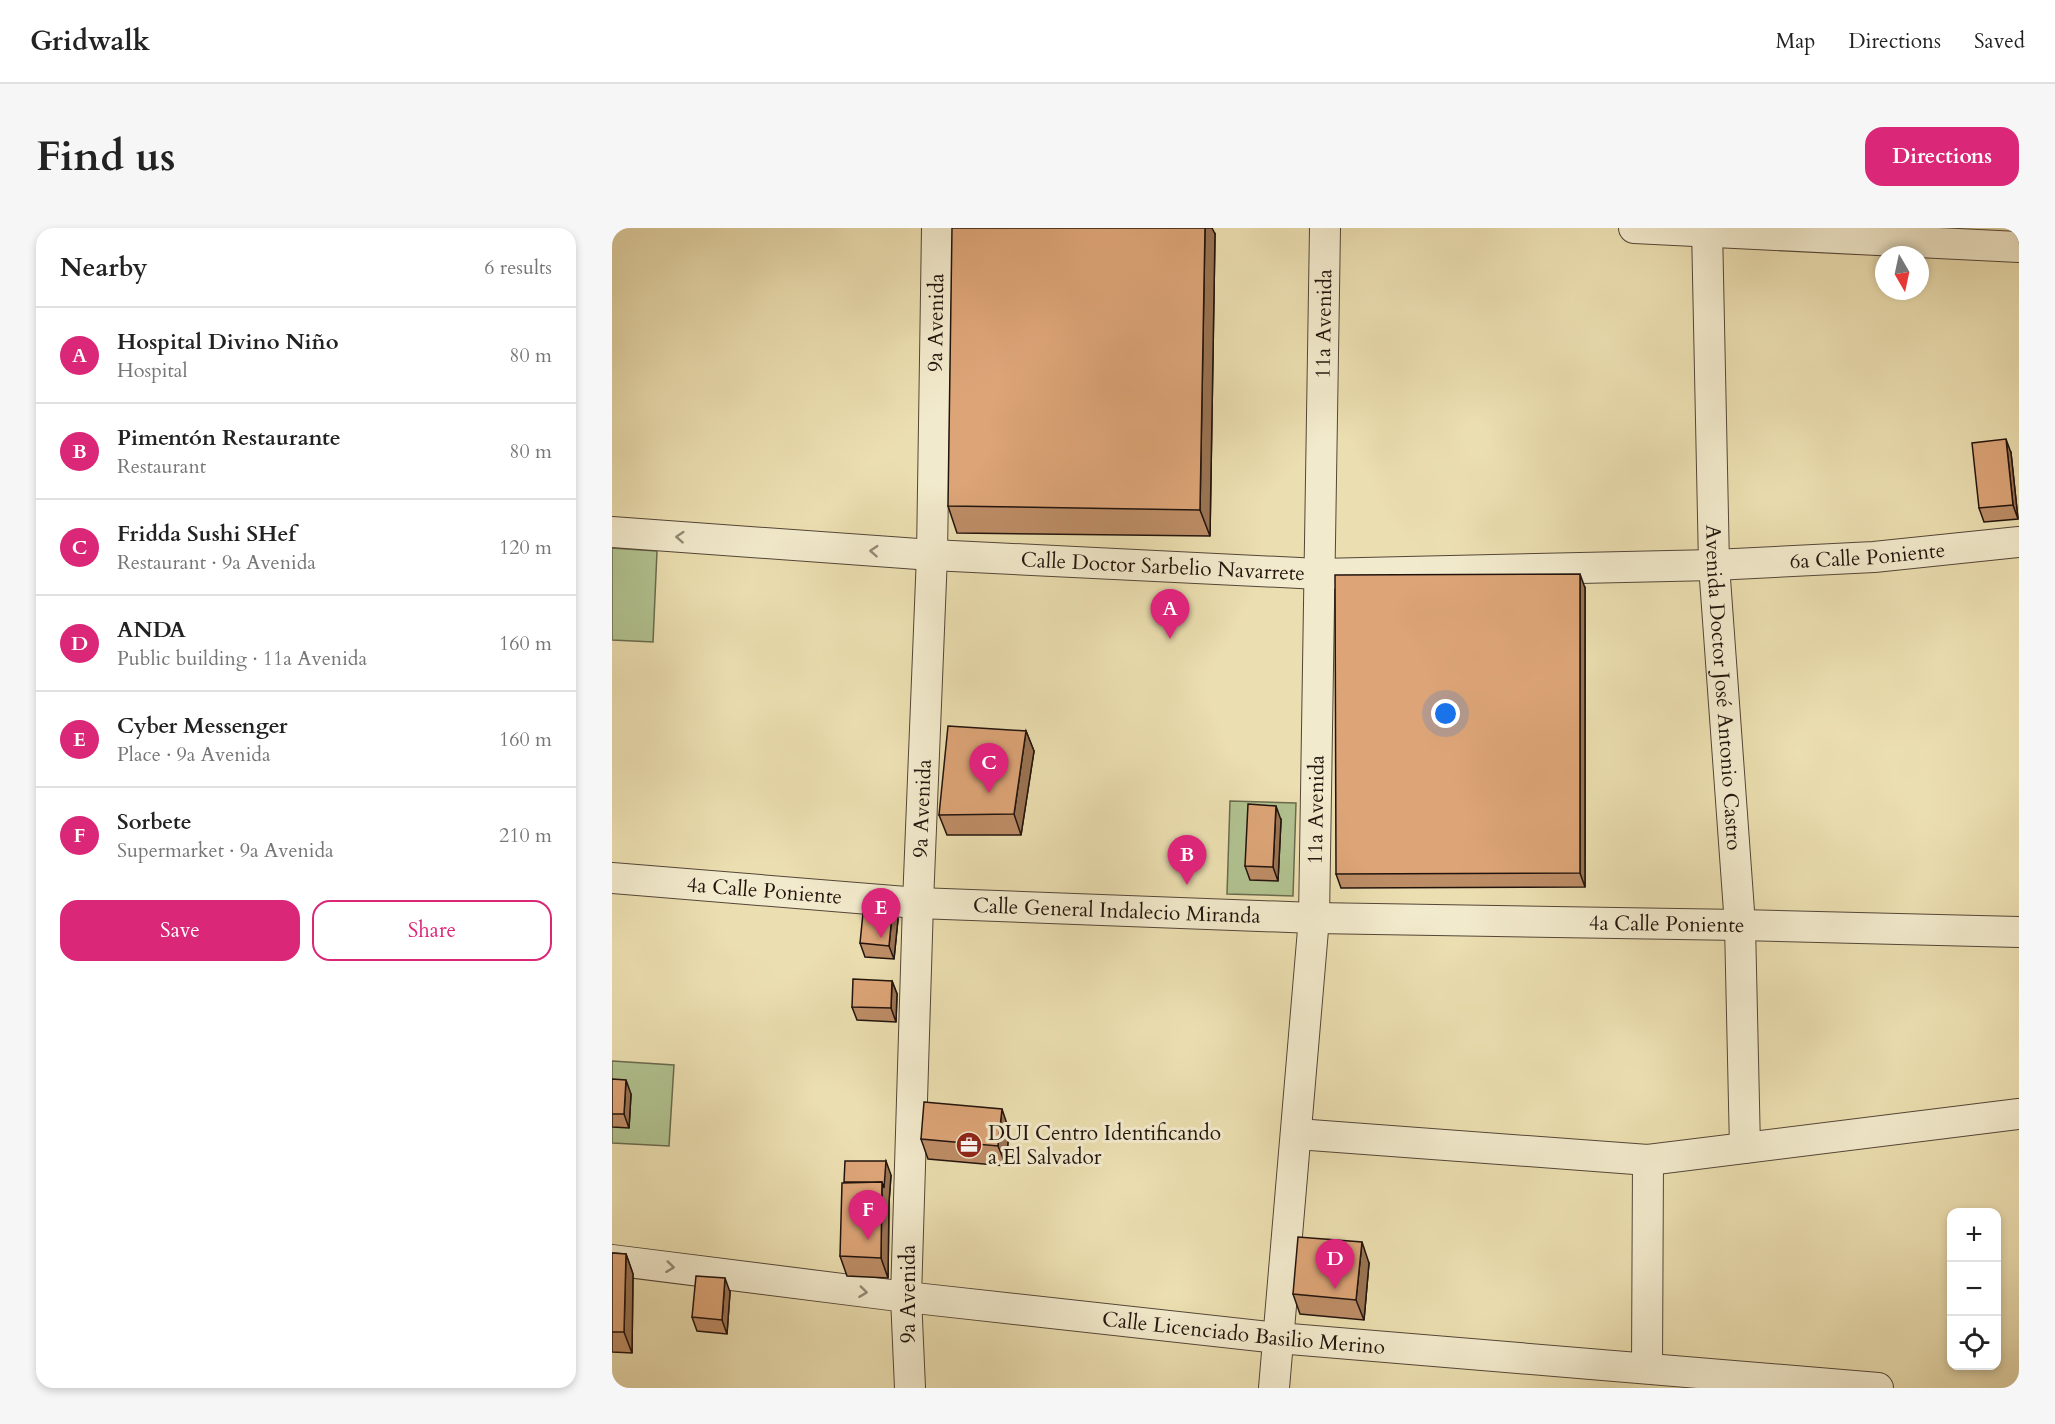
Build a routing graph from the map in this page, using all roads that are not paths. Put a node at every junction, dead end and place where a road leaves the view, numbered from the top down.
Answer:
1 (937, 228) edge
2 (1324, 228) edge
3 (1634, 228) edge
4 (1707, 230) edge
5 (2001, 240) edge
6 (612, 532) edge
7 (2019, 542) edge
8 (932, 555) junction
9 (1714, 565) junction
10 (1319, 574) junction
11 (612, 878) edge
12 (918, 903) junction
13 (1314, 918) junction
14 (1740, 925) junction
15 (2019, 932) edge
16 (2019, 1114) edge
17 (1297, 1134) junction
18 (1745, 1149) junction
19 (1647, 1160) junction
20 (612, 1260) edge
21 (906, 1297) junction
22 (1278, 1338) junction
23 (1647, 1368) junction
24 (910, 1388) edge
25 (1274, 1388) edge
26 (1878, 1388) edge

1 - 8 street, 9a Avenida
2 - 10 street, 11a Avenida
3 - 4 street
4 - 5 street
4 - 9 street, Avenida Doctor José Antonio Castro
8 -> 6 street, Calle Doctor Sarbelio Navarrete
7 - 9 street, 6a Calle Poniente
8 - 10 street, Calle Doctor Sarbelio Navarrete
8 - 12 street, 9a Avenida
9 - 10 street, Calle Doctor Sarbelio Navarrete
9 - 14 street, Avenida Doctor José Antonio Castro
10 - 13 street, 11a Avenida
11 - 12 street, 4a Calle Poniente
12 - 13 street, Calle General Indalecio Miranda
12 - 21 street, 9a Avenida
13 - 14 street, 4a Calle Poniente
13 - 17 street, 11a Avenida
14 - 15 street, 4a Calle Poniente
14 - 18 street, Avenida Doctor José Antonio Castro
16 - 18 street
17 - 19 street
17 - 22 street, 11a Avenida
18 - 19 street
19 - 23 street
20 -> 21 street, Calle Licenciado Basilio Merino
21 - 22 street, Calle Licenciado Basilio Merino
21 - 24 street, 9a Avenida
22 - 23 street, Calle Licenciado Basilio Merino
22 - 25 street, 11a Avenida
23 - 26 street, Calle Licenciado Basilio Merino

